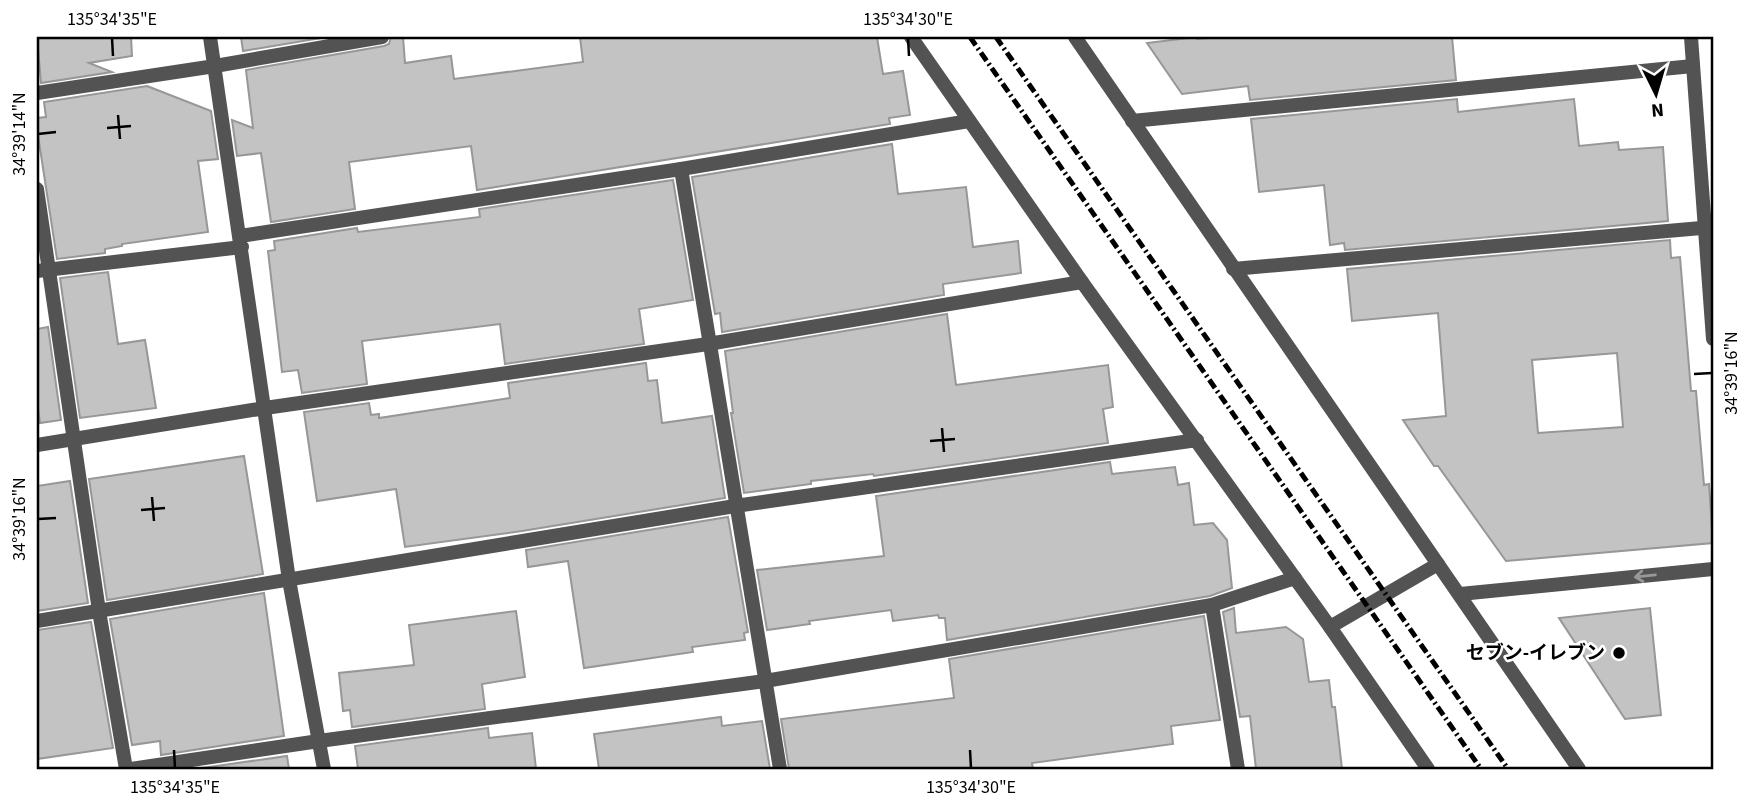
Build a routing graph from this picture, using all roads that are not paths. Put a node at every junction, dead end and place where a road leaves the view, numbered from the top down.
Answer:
1 (210, 37) edge
2 (382, 37) edge
3 (911, 37) edge
4 (1075, 37) edge
5 (1691, 37) edge
6 (215, 66) junction
7 (1693, 66) junction
8 (37, 93) edge
9 (969, 121) junction
10 (1132, 121) junction
11 (681, 169) junction
12 (37, 189) edge
13 (1709, 227) edge
14 (241, 242) junction
15 (1233, 269) junction
16 (43, 271) edge
17 (1082, 282) junction
18 (1713, 339) edge
19 (708, 344) junction
20 (265, 408) junction
21 (73, 439) junction
22 (1197, 440) junction
23 (37, 445) edge
24 (735, 506) junction
25 (1438, 564) junction
26 (1713, 569) edge
27 (1295, 578) junction
28 (289, 580) junction
29 (1460, 594) junction
30 (1212, 605) junction
31 (99, 611) junction
32 (37, 621) edge
33 (1330, 627) junction
34 (765, 681) junction
35 (318, 741) junction
36 (129, 769) edge
37 (324, 769) edge
38 (780, 769) edge
39 (1238, 769) edge
40 (1428, 769) edge
41 (1579, 769) edge

1 - 6 street
2 - 6 street
3 - 9 street
4 - 10 street
5 - 7 street
6 - 8 street
6 - 14 street
7 - 10 street
7 - 13 street
9 - 11 street
9 - 17 street
10 - 15 street
11 - 14 street
11 - 19 street
12 - 16 street
13 - 15 street
13 - 18 street
14 - 16 street
14 - 20 street
15 - 25 street
16 - 21 street
17 - 19 street
17 - 22 street
19 - 20 street
19 - 24 street
20 - 21 street
20 - 28 street
21 - 23 street
21 - 31 street
22 - 24 street
22 - 27 street
24 - 28 street
24 - 34 street
25 - 29 street
25 - 33 street
26 -> 29 street
27 - 30 street
27 - 33 street
28 - 31 street
28 - 35 street
29 - 41 street
30 - 34 street
30 - 39 street
31 - 32 street
31 - 36 street
33 - 40 street
34 - 35 street
34 - 38 street
35 - 36 street
35 - 37 street

